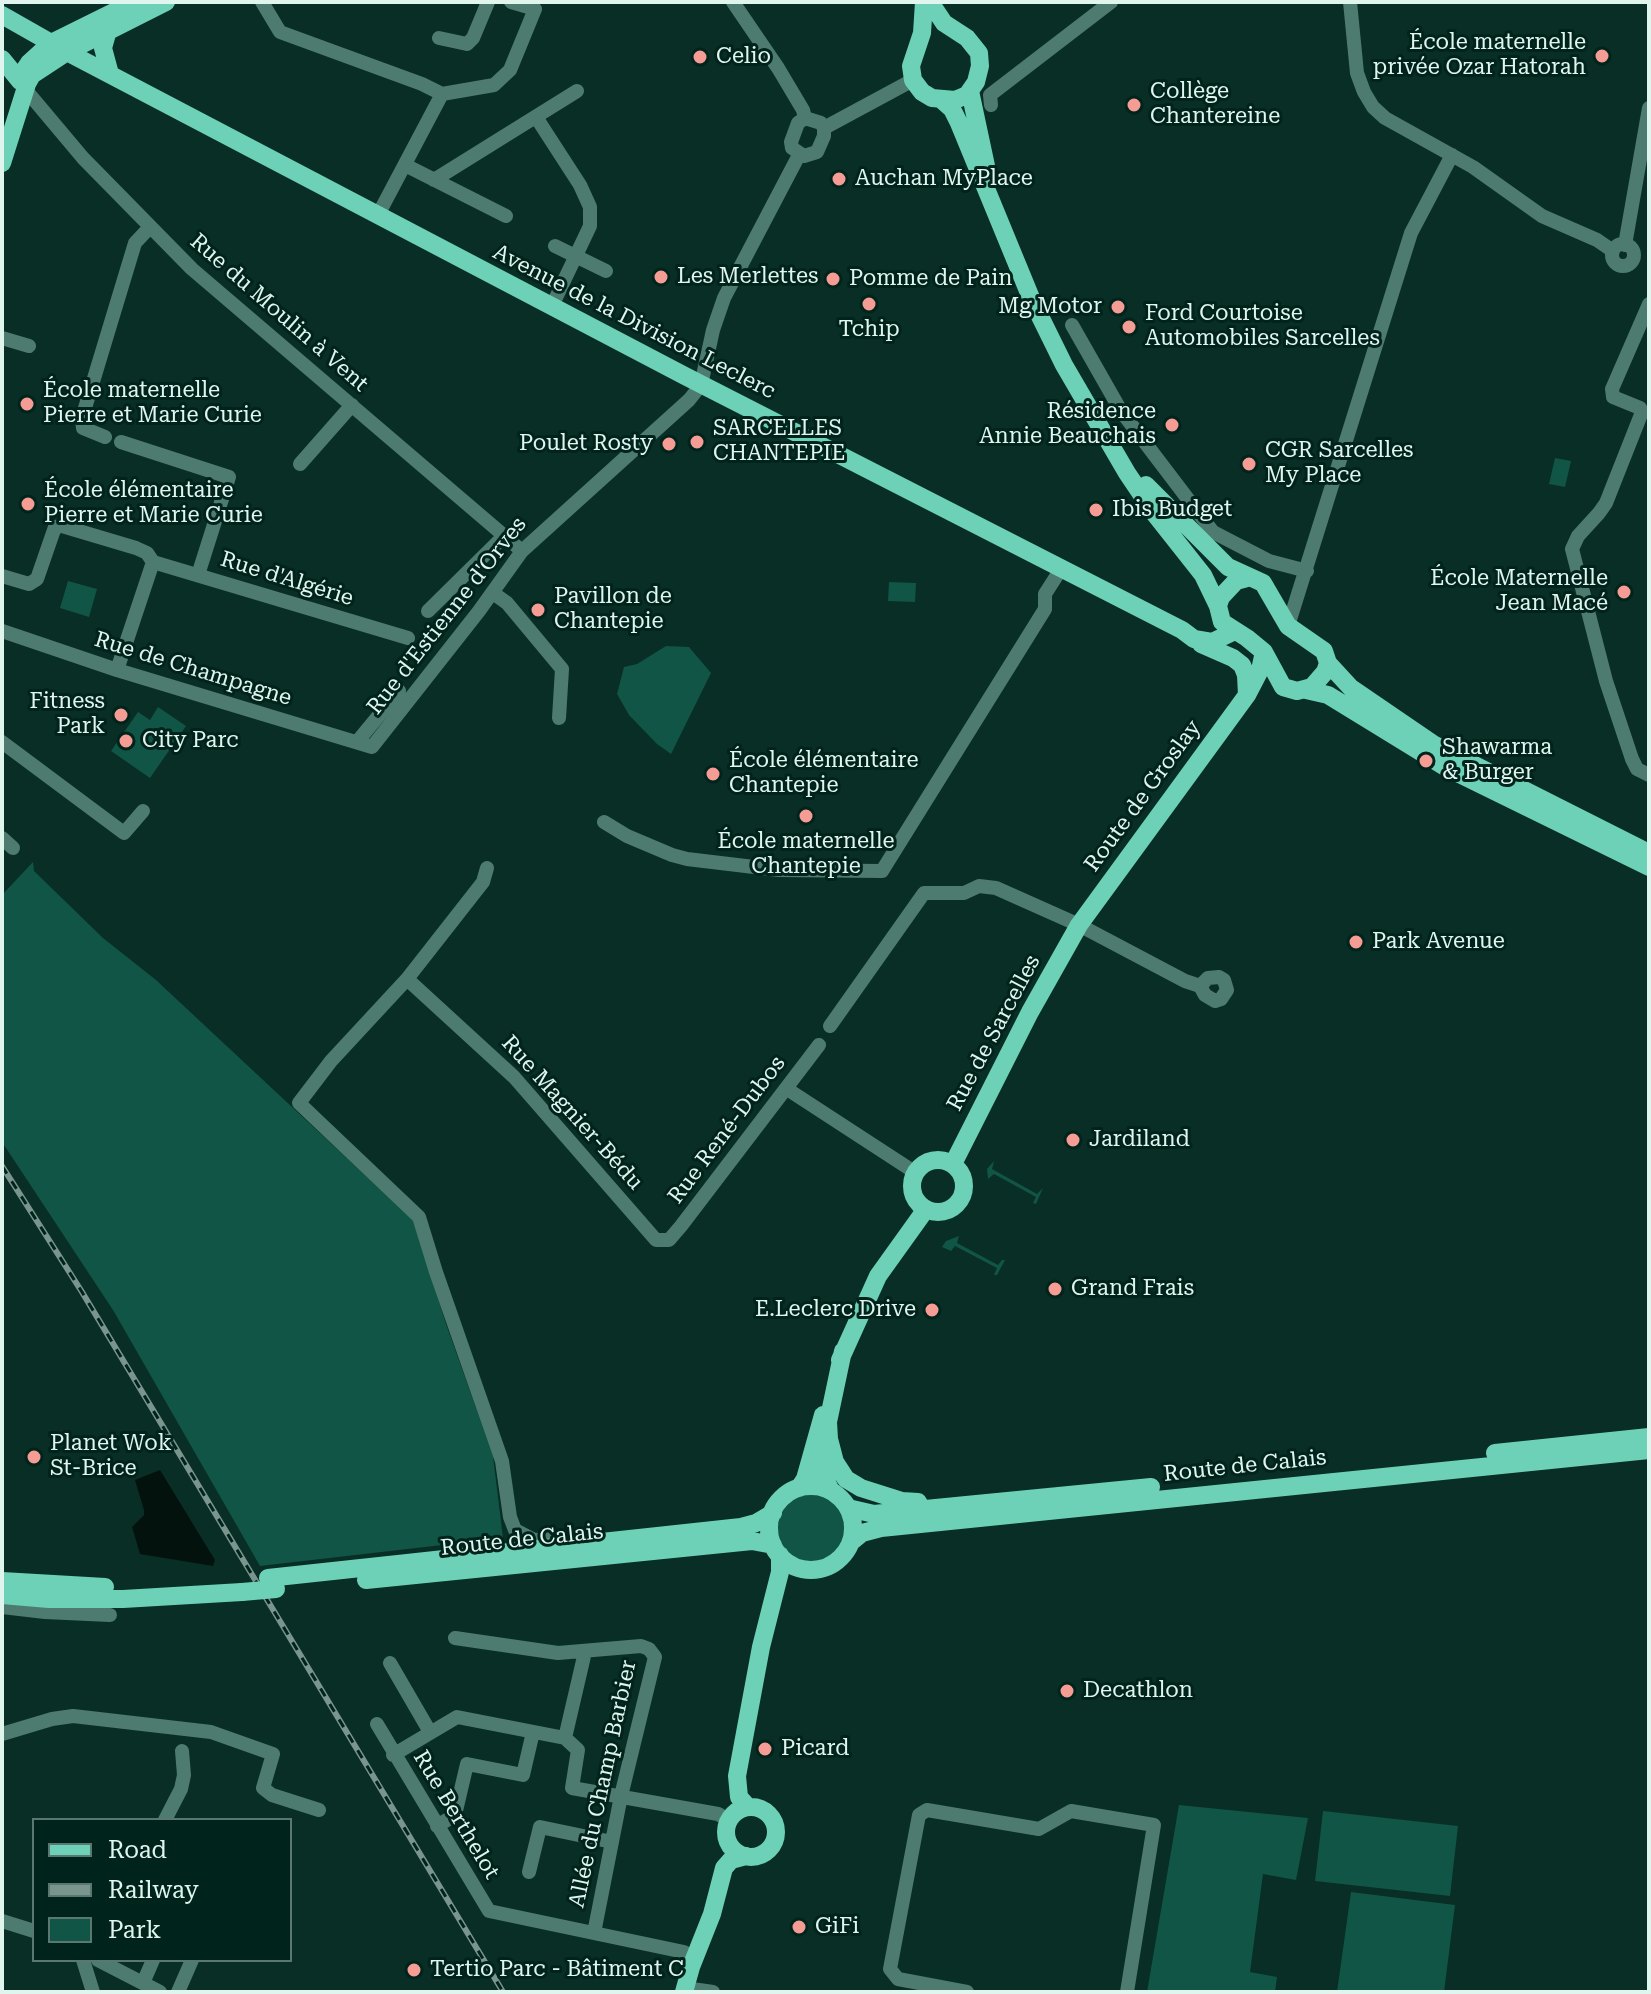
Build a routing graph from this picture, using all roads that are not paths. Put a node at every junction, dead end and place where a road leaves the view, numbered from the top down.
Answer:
1 (134, 2) edge
2 (166, 2) edge
3 (262, 2) edge
4 (488, 2) edge
5 (511, 2) edge
6 (733, 2) edge
7 (924, 2) edge
8 (930, 2) edge
9 (1111, 2) edge
10 (1350, 2) edge
11 (2, 15) edge
12 (108, 30) junction
13 (954, 32) junction
14 (439, 38) dead end
15 (918, 43) junction
16 (59, 48) junction
17 (2, 59) edge
18 (110, 74) junction
19 (913, 80) junction
20 (24, 85) junction
21 (577, 91) dead end
22 (970, 91) junction
23 (442, 94) junction
24 (943, 101) junction
25 (991, 105) dead end
26 (1649, 108) edge
27 (536, 117) junction
28 (805, 118) junction
29 (824, 128) junction
30 (2, 135) edge
31 (799, 155) junction
32 (1452, 155) junction
33 (2, 163) edge
34 (405, 165) junction
35 (434, 180) junction
36 (378, 215) junction
37 (506, 216) dead end
38 (999, 219) junction
39 (150, 227) junction
40 (555, 246) dead end
41 (1619, 248) junction
42 (577, 257) junction
43 (1649, 267) edge
44 (606, 271) dead end
45 (1649, 304) edge
46 (552, 306) junction
47 (1072, 325) dead end
48 (2, 338) edge
49 (29, 346) dead end
50 (701, 385) junction
51 (352, 405) junction
52 (105, 437) dead end
53 (121, 442) dead end
54 (1117, 454) junction
55 (300, 464) dead end
56 (504, 536) junction
57 (522, 551) junction
58 (153, 562) junction
59 (1061, 569) junction
60 (198, 575) junction
61 (1305, 575) junction
62 (2, 576) edge
63 (1247, 578) junction
64 (493, 593) junction
65 (1270, 595) junction
66 (1218, 608) junction
67 (428, 611) dead end
68 (1288, 626) junction
69 (2, 631) edge
70 (1235, 631) junction
71 (1188, 634) junction
72 (408, 638) dead end
73 (1264, 652) junction
74 (1328, 663) junction
75 (117, 670) junction
76 (1285, 688) junction
77 (1306, 690) junction
78 (399, 691) dead end
79 (1247, 695) junction
80 (559, 718) dead end
81 (2, 742) edge
82 (364, 744) junction
83 (1649, 775) edge
84 (143, 811) dead end
85 (604, 822) dead end
86 (1649, 853) edge
87 (1649, 867) edge
88 (487, 868) dead end
89 (1079, 925) junction
90 (407, 979) junction
91 (1200, 986) dead end
92 (830, 1026) dead end
93 (819, 1045) dead end
94 (787, 1089) junction
95 (953, 1164) junction
96 (916, 1173) junction
97 (926, 1209) junction
98 (669, 1240) joint
99 (843, 1351) junction
100 (822, 1418) junction
101 (1649, 1437) edge
102 (1649, 1450) edge
103 (799, 1488) junction
104 (831, 1491) junction
105 (1020, 1500) junction
106 (848, 1508) junction
107 (773, 1513) junction
108 (621, 1540) junction
109 (851, 1542) junction
110 (777, 1550) junction
111 (807, 1569) junction
112 (2, 1581) edge
113 (272, 1584) junction
114 (239, 1587) junction
115 (2, 1595) edge
116 (2, 1607) edge
117 (110, 1615) dead end
118 (455, 1638) dead end
119 (585, 1652) junction
120 (390, 1663) dead end
121 (748, 1717) junction
122 (377, 1724) dead end
123 (430, 1732) junction
124 (533, 1732) junction
125 (2, 1734) edge
126 (565, 1738) junction
127 (182, 1751) dead end
128 (393, 1755) junction
129 (621, 1796) junction
130 (319, 1810) dead end
131 (166, 1818) edge
132 (734, 1820) junction
133 (437, 1826) junction
134 (612, 1842) junction
135 (746, 1856) junction
136 (529, 1872) dead end
137 (2, 1921) edge
138 (32, 1930) edge
139 (594, 1933) junction
140 (694, 1959) junction
141 (84, 1962) edge
142 (102, 1962) edge
143 (152, 1962) edge
144 (191, 1962) edge
145 (143, 1983) junction
146 (684, 1990) edge
147 (93, 1992) edge
148 (160, 1992) edge
149 (178, 1992) edge
150 (713, 1992) edge
151 (967, 1992) edge
152 (1127, 1992) edge

1 - 16 main road
2 - 12 main road
3 - 23 street
4 - 14 street
5 - 23 street
6 - 28 street
7 - 15 main road
8 - 13 main road
9 - 25 street
10 - 32 street
11 - 16 main road, Avenue de la Division Leclerc
12 - 16 main road
12 - 18 main road
13 - 15 main road
13 - 22 main road
15 - 19 main road
16 - 18 main road, Avenue de la Division Leclerc
16 - 20 main road
17 - 20 main road
18 - 36 main road, Avenue de la Division Leclerc
19 - 24 main road
19 - 29 street
20 - 30 main road
20 - 33 main road
20 - 39 street, Rue du Moulin à Vent
21 - 27 street
22 - 24 main road
22 - 38 main road
23 - 34 street
24 - 38 main road
26 - 41 street
27 - 35 street
27 - 42 street
28 - 29 street
28 - 31 street
29 - 31 street
31 - 50 street
32 - 41 street
32 - 61 street
34 - 35 street
34 - 36 street
35 - 37 street
36 - 46 main road, Avenue de la Division Leclerc
38 - 54 main road
39 - 51 street, Rue du Moulin à Vent
39 - 52 street
40 - 42 street
41 - 43 street
42 - 44 street
42 - 46 street
45 - 83 street
46 - 50 main road, Avenue de la Division Leclerc
47 - 61 street
48 - 49 street
50 - 57 street, Rue d'Estienne d'Orves
50 - 59 main road, Avenue de la Division Leclerc
51 - 55 street
51 - 56 street, Rue du Moulin à Vent
53 - 60 street
54 - 63 main road
54 - 66 main road
56 - 57 street, Rue du Moulin à Vent
56 - 67 street
57 - 64 street, Rue d'Estienne d'Orves
58 - 60 street, Rue d'Algérie
58 - 62 street, Rue d'Algérie
58 - 75 street
59 - 71 main road, Avenue de la Division Leclerc
59 - 85 street
60 - 72 street, Rue d'Algérie
61 - 65 street
61 - 68 street
63 - 65 main road
63 - 66 main road
64 - 80 street
64 - 82 street, Rue d'Estienne d'Orves
65 - 68 main road
66 - 70 main road
66 - 71 main road
68 - 74 main road
69 - 75 street, Rue de Champagne
70 - 71 main road
70 - 73 main road
71 - 79 main road, Avenue de la Division Leclerc
73 - 76 main road
73 - 79 main road, Route de Groslay
74 - 77 main road
74 - 86 main road
75 - 82 street, Rue de Champagne
76 - 77 main road
76 - 79 main road
77 - 87 main road
78 - 82 street
79 - 89 main road, Route de Groslay
81 - 84 street
88 - 90 street
89 - 91 street
89 - 92 street
89 - 95 main road, Rue de Sarcelles
90 - 98 street, Rue Magnier-Bédu
90 - 108 street
93 - 94 street, Rue René-Dubos
94 - 96 street
94 - 98 street, Rue René-Dubos
95 - 96 main road
95 - 97 main road
96 - 97 main road
97 - 99 main road
99 - 100 main road
99 - 105 main road
100 - 103 main road
100 - 104 main road
101 - 105 main road, Route de Calais
102 - 109 main road, Route de Calais
103 - 104 main road
103 - 107 main road
104 - 106 main road
105 - 106 main road, Route de Calais
106 - 109 main road
107 - 108 main road, Route de Calais
107 - 110 main road
108 - 113 main road, Route de Calais
109 - 111 main road
110 - 111 main road
110 - 113 main road, Route de Calais
110 - 121 main road
111 - 121 main road
112 - 114 main road
113 - 114 main road, bridge
114 - 115 main road
116 - 117 street
118 - 119 street, Allée du Champ Barbier
119 - 126 street
119 - 129 street, Allée du Champ Barbier
120 - 123 street
121 - 132 main road
122 - 128 street, Rue Berthelot
123 - 124 street
123 - 128 street
124 - 126 street
124 - 133 street
125 - 130 street
126 - 129 street
127 - 131 street
128 - 133 street, Rue Berthelot
129 - 132 street
129 - 134 street, Allée du Champ Barbier
132 - 135 main road
132 - 135 main road
132 - 140 main road
133 - 139 street, Rue Berthelot
134 - 136 street
134 - 139 street, Allée du Champ Barbier
135 - 140 main road
137 - 138 street
139 - 140 street, Rue Berthelot
140 - 146 main road
141 - 147 street
142 - 145 street
143 - 145 street
144 - 149 street
145 - 148 street
146 - 150 street
151 - 152 street

